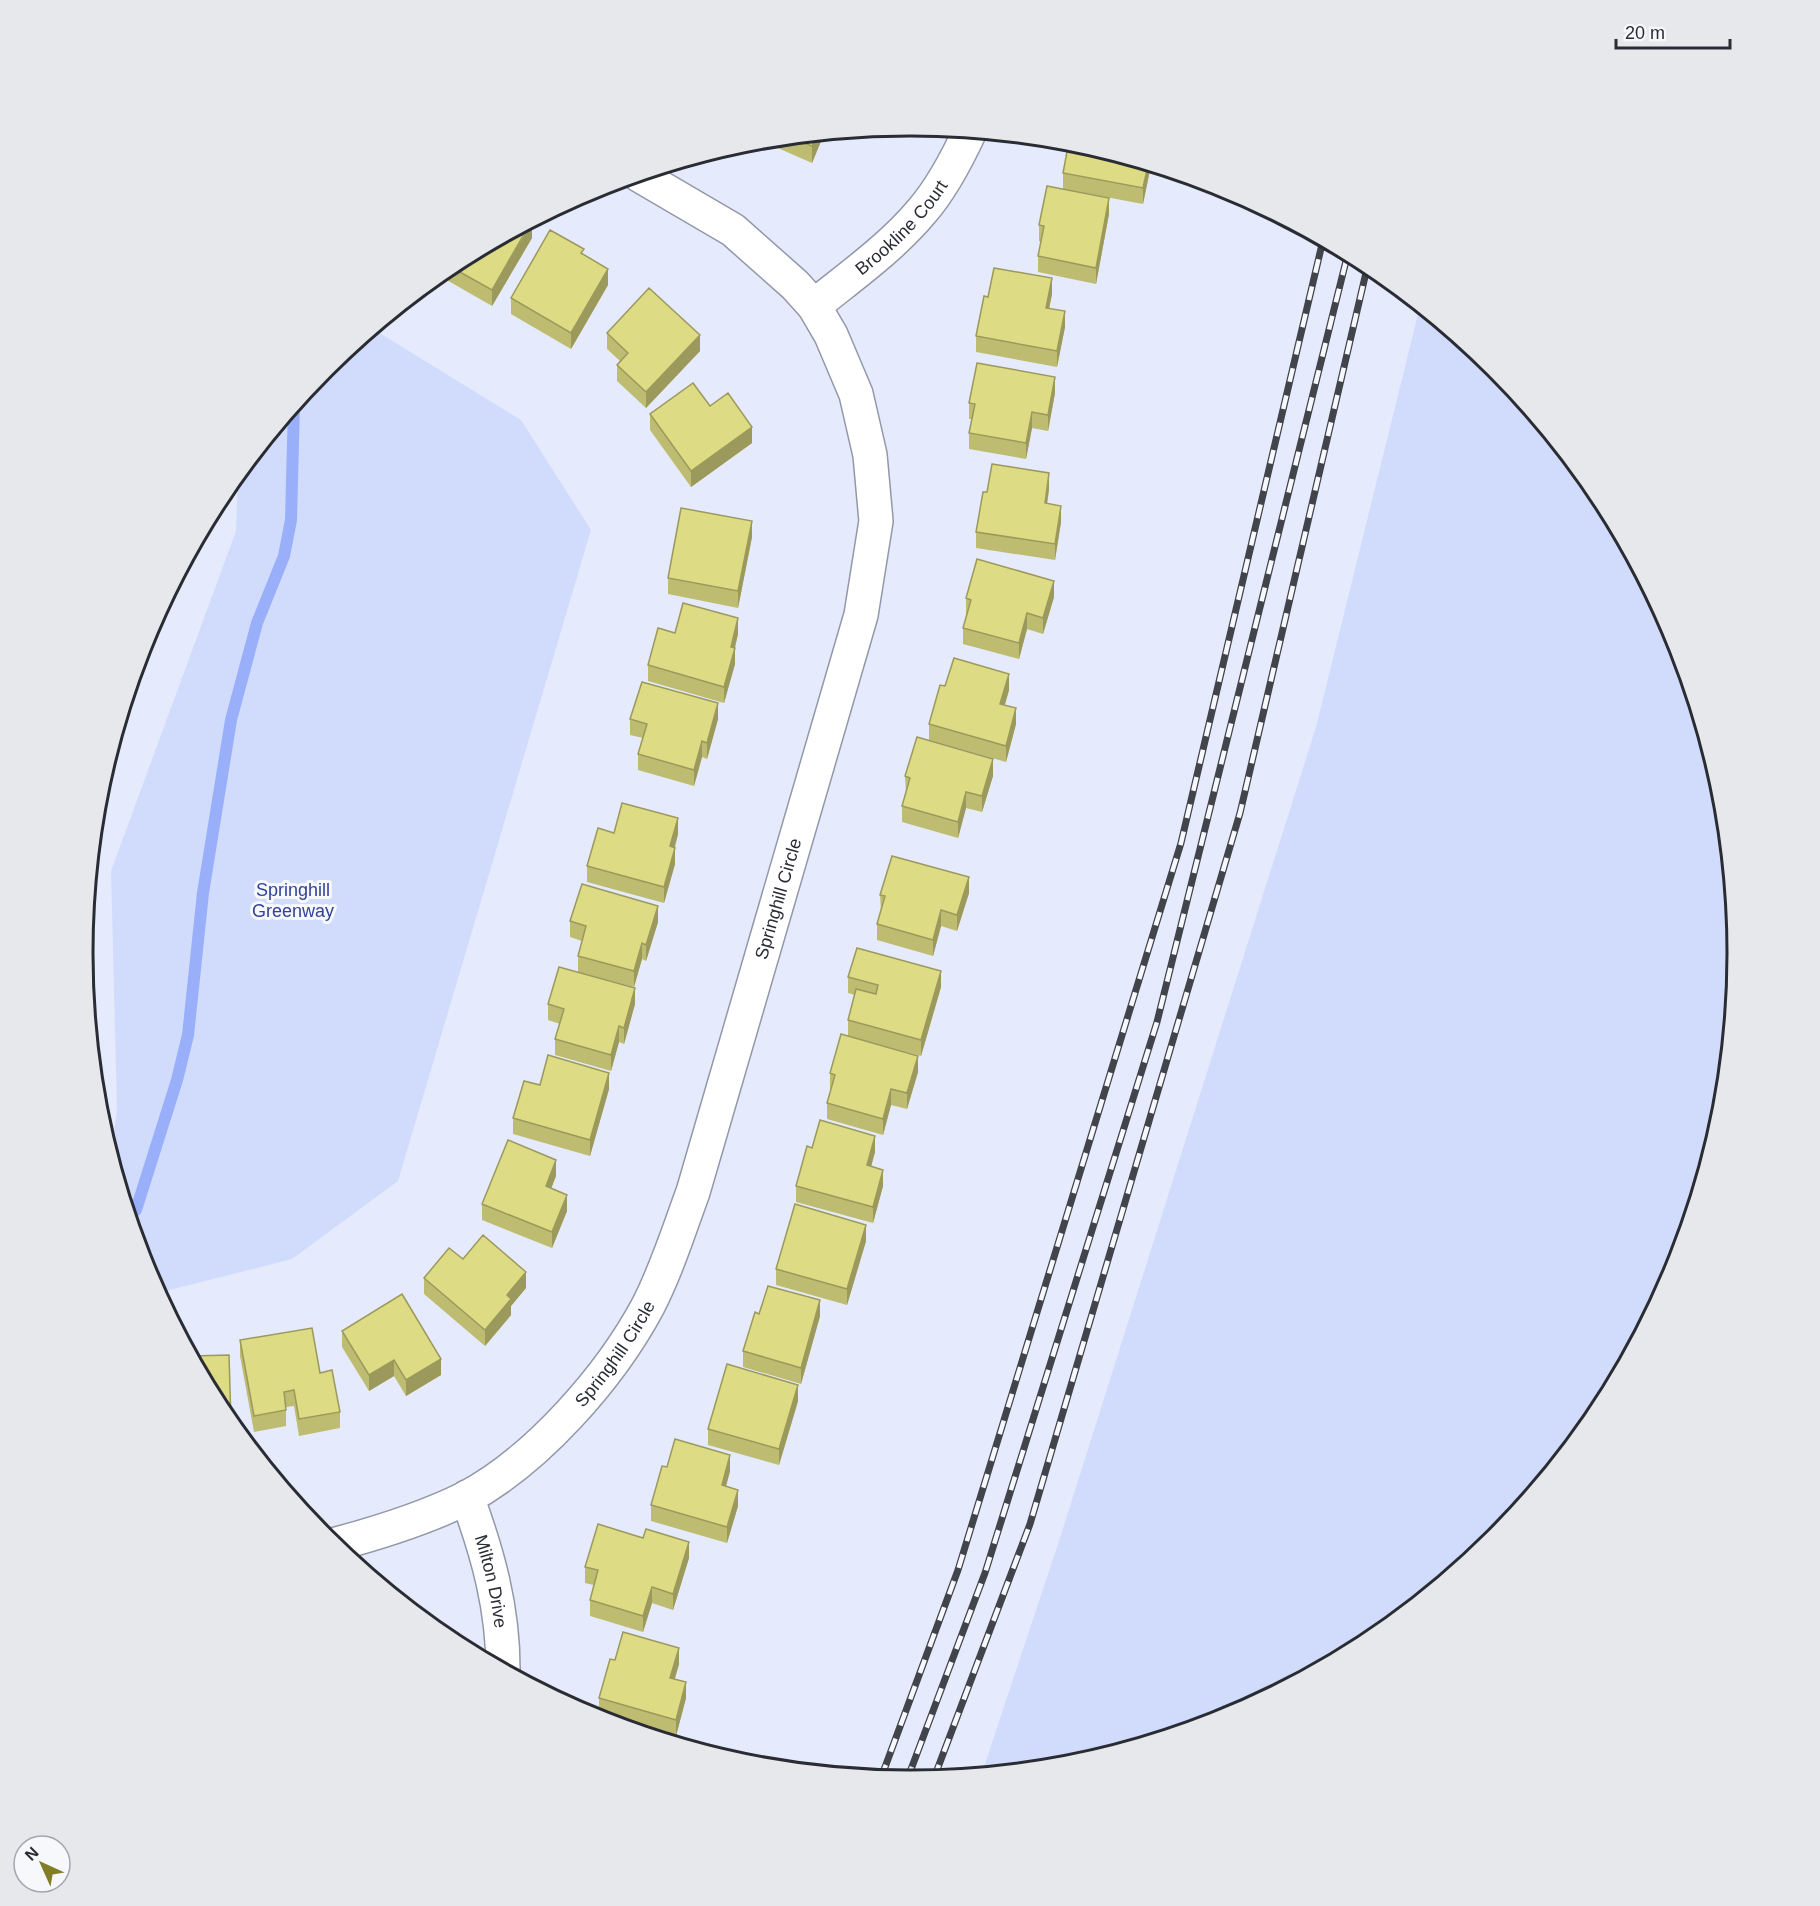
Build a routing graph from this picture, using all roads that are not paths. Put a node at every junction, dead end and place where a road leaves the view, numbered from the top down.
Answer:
1 (966, 138) edge
2 (647, 179) edge
3 (814, 306) junction
4 (467, 1497) junction
5 (344, 1542) edge
6 (503, 1662) edge

1 - 3 street, Brookline Court
2 - 3 street, Springhill Circle
3 - 4 street, Springhill Circle
4 - 5 street, Springhill Circle
4 - 6 street, Milton Drive

